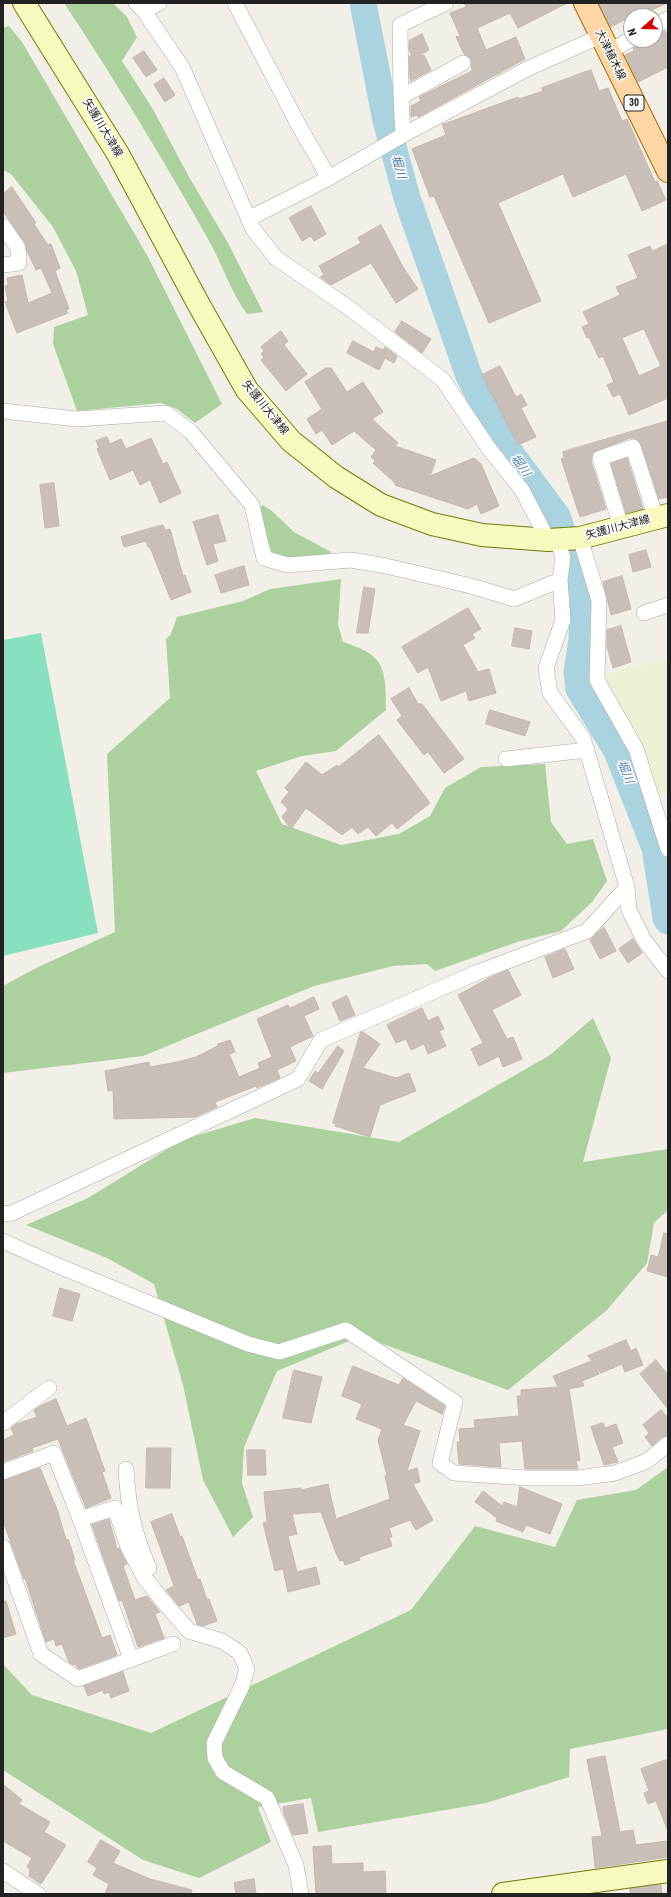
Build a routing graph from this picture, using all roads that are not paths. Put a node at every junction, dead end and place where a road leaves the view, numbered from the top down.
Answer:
1 (24, 3) edge
2 (159, 3) edge
3 (235, 3) edge
4 (446, 3) edge
5 (585, 3) edge
6 (140, 7) edge
7 (623, 41) edge
8 (605, 44) junction
9 (463, 63) dead end
10 (400, 97) junction
11 (403, 135) junction
12 (668, 171) edge
13 (329, 178) junction
14 (248, 219) junction
15 (3, 226) edge
16 (3, 265) edge
17 (3, 412) edge
18 (662, 516) edge
19 (622, 527) junction
20 (580, 538) junction
21 (552, 539) junction
22 (560, 580) junction
23 (668, 605) edge
24 (644, 613) dead end
25 (587, 750) junction
26 (506, 759) dead end
27 (662, 807) edge
28 (668, 849) edge
29 (627, 888) junction
30 (668, 970) edge
31 (3, 1214) edge
32 (3, 1241) edge
33 (49, 1388) dead end
34 (3, 1423) edge
35 (668, 1444) edge
36 (126, 1469) dead end
37 (3, 1472) edge
38 (80, 1519) junction
39 (3, 1547) edge
40 (163, 1601) junction
41 (173, 1644) dead end
42 (131, 1660) junction
43 (3, 1871) edge
44 (668, 1871) edge
45 (38, 1894) edge
46 (301, 1894) edge
47 (503, 1894) edge

1 - 21 main road, 矢護川大津線
2 - 6 street
3 - 13 street
4 - 10 street
5 - 8 main road, 大津植木線 / 30
6 - 14 street
7 - 8 street
8 - 11 street
8 - 12 main road, 大津植木線 / 30
9 - 10 street
10 - 11 street
11 - 13 street
13 - 14 street
14 - 21 street
15 - 16 street
17 - 22 street
18 - 19 main road, 矢護川大津線
18 - 19 street
19 - 20 main road, 矢護川大津線
20 - 21 main road, 矢護川大津線
20 - 27 street
21 - 22 street
22 - 25 street
23 - 24 street
25 - 26 street
25 - 29 street
27 - 28 street
29 - 30 street
29 - 31 street
32 - 35 street
33 - 34 street
36 - 40 street
37 - 38 street
38 - 40 street
38 - 42 street
39 - 42 street
40 - 46 street
41 - 42 street
43 - 45 street
44 - 47 main road

